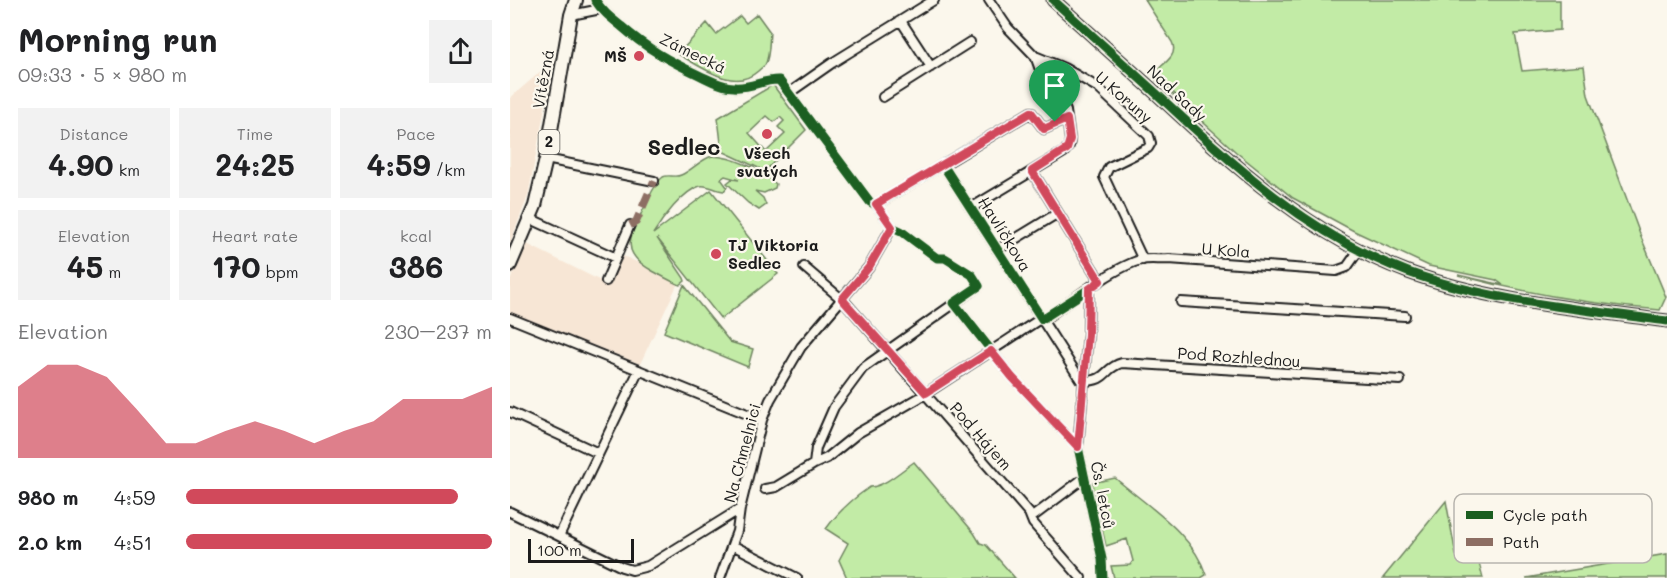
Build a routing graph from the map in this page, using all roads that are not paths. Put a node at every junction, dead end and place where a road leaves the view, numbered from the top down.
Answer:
1 (576, 0) edge
2 (595, 0) edge
3 (934, 0) edge
4 (989, 0) edge
5 (1053, 0) edge
6 (601, 9) junction
7 (571, 15) junction
8 (902, 21) junction
9 (970, 42) dead end
10 (1035, 56) junction
11 (931, 67) junction
12 (789, 93) junction
13 (883, 97) dead end
14 (1067, 119) junction
15 (546, 159) junction
16 (943, 165) junction
17 (1032, 171) junction
18 (654, 181) dead end
19 (876, 204) junction
20 (971, 208) junction
21 (1058, 213) junction
22 (531, 219) junction
23 (630, 225) dead end
24 (892, 227) junction
25 (997, 250) junction
26 (1359, 250) junction
27 (616, 258) junction
28 (937, 258) dead end
29 (1143, 260) junction
30 (510, 265) edge
31 (804, 267) dead end
32 (606, 281) dead end
33 (1100, 281) junction
34 (979, 286) dead end
35 (1089, 289) junction
36 (842, 299) junction
37 (954, 303) junction
38 (1181, 303) dead end
39 (1405, 316) dead end
40 (510, 318) edge
41 (1042, 319) junction
42 (1667, 321) edge
43 (887, 350) junction
44 (991, 351) junction
45 (639, 370) junction
46 (1400, 380) dead end
47 (1083, 381) junction
48 (926, 393) junction
49 (510, 412) edge
50 (762, 420) junction
51 (1078, 447) junction
52 (598, 453) junction
53 (814, 464) junction
54 (1084, 478) junction
55 (765, 489) dead end
56 (740, 509) junction
57 (510, 512) edge
58 (1031, 518) junction
59 (559, 536) junction
60 (732, 545) junction
61 (1102, 560) dead end
62 (720, 578) edge
63 (797, 578) edge
64 (1081, 578) edge

1 - 7 main road, Vítězná / 2
2 - 6 street, Zámecká
3 - 8 street
4 - 10 street, U Koruny
5 - 26 street, Nad Sady
6 - 7 street
6 - 12 street, Zámecká
7 - 15 main road, Vítězná / 2
8 - 11 street
8 - 12 street
9 - 11 street
10 - 14 street, U Koruny
10 - 29 street, U Koruny
11 - 13 street
12 - 19 street
14 - 16 street
14 - 17 street, U Koruny
15 - 18 street
15 - 22 main road, Vítězná / 2
16 - 19 street
16 - 20 street, Havlíčkova
17 - 20 street
17 - 21 street
19 - 24 street
20 - 25 street, Havlíčkova
21 - 25 street
21 - 33 street
22 - 27 street
22 - 30 main road, Vítězná / 2
23 - 27 street
24 - 28 street
24 - 36 street, Na Chmelnici
25 - 41 street, Havlíčkova
26 - 29 street, U Kola
26 - 42 street, Nad Sady
27 - 32 street
29 - 33 street, U Kola
31 - 36 street, Pod Hájem
33 - 35 street, U Kola
34 - 37 street
35 - 41 street, U Kola
35 - 47 street
36 - 43 street, Pod Hájem
36 - 50 street, Na Chmelnici
37 - 43 street
37 - 44 street, Čs. letců
38 - 39 street
40 - 45 street
41 - 44 street, U Kola
41 - 47 street, Havlíčkova
43 - 48 street, Pod Hájem
43 - 53 street
44 - 48 street, U Kola
44 - 51 street, Čs. letců
45 - 50 street
45 - 52 street
46 - 47 street, Pod Rozhlednou
47 - 51 street
48 - 53 street, U Kola
48 - 58 street, Pod Hájem
49 - 52 street
50 - 56 street, Na Chmelnici
51 - 54 street, Čs. letců
52 - 59 street
53 - 55 street, U Kola
54 - 58 street
54 - 61 street, Čs. letců
56 - 59 street
56 - 60 street, Na Chmelnici
57 - 59 street
58 - 64 street, Pod Hájem
60 - 62 street, Na Chmelnici
60 - 63 street

